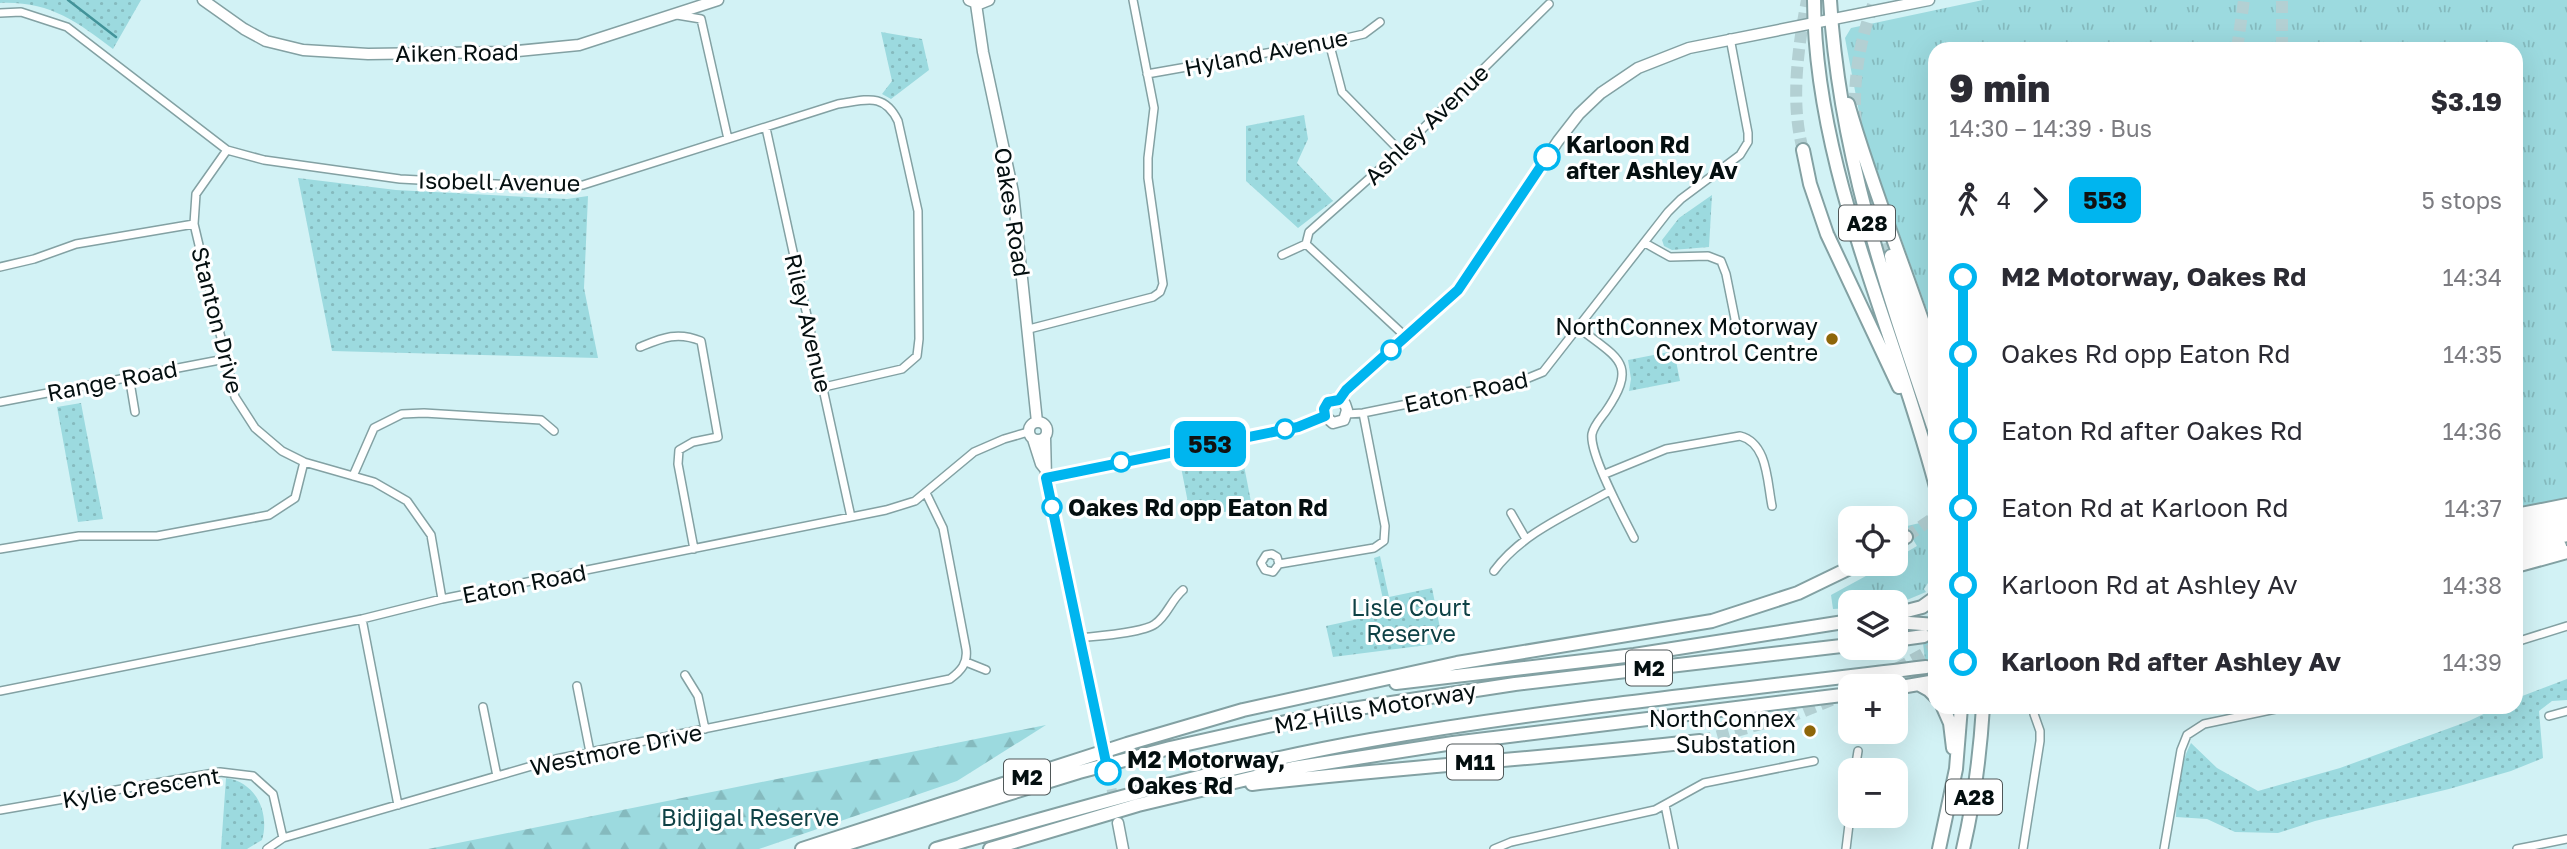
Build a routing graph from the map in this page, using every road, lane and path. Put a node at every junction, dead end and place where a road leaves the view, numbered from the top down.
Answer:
1 (203, 0) edge
2 (718, 0) edge
3 (989, 0) edge
4 (1133, 0) edge
5 (1814, 0) edge
6 (1830, 0) edge
7 (1929, 0) edge
8 (972, 2) edge
9 (1549, 4) dead end
10 (0, 13) edge
11 (670, 15) junction
12 (1832, 19) junction
13 (1380, 22) dead end
14 (1815, 22) junction
15 (1730, 38) junction
16 (1329, 42) junction
17 (1833, 53) junction
18 (1147, 74) junction
19 (765, 128) junction
20 (728, 139) junction
21 (227, 150) junction
22 (1804, 150) tunnel mouth
23 (1400, 151) junction
24 (194, 224) junction
25 (1646, 243) junction
26 (1306, 244) junction
27 (1282, 255) dead end
28 (1891, 256) tunnel mouth
29 (0, 267) edge
30 (1736, 324) dead end
31 (1579, 328) junction
32 (1029, 329) junction
33 (1406, 337) junction
34 (1928, 337) edge
35 (640, 347) dead end
36 (225, 359) junction
37 (1928, 375) edge
38 (130, 376) junction
39 (824, 387) junction
40 (1339, 400) junction
41 (0, 402) edge
42 (135, 412) dead end
43 (1928, 412) edge
44 (1363, 413) junction
45 (1347, 414) junction
46 (1325, 416) junction
47 (1916, 418) junction
48 (1037, 422) junction
49 (554, 430) dead end
50 (1031, 435) junction
51 (1045, 437) junction
52 (1928, 459) edge
53 (304, 462) junction
54 (1045, 473) junction
55 (1605, 474) junction
56 (353, 476) junction
57 (1610, 491) junction
58 (926, 493) junction
59 (2567, 505) edge
60 (1772, 506) dead end
61 (1511, 513) dead end
62 (2523, 514) edge
63 (2567, 514) edge
64 (851, 517) junction
65 (2523, 523) edge
66 (2567, 525) edge
67 (2523, 535) edge
68 (2567, 535) edge
69 (1634, 538) dead end
70 (1526, 539) junction
71 (2523, 544) edge
72 (2567, 544) edge
73 (0, 549) edge
74 (694, 549) junction
75 (2567, 552) edge
76 (2523, 554) edge
77 (1279, 564) dead end
78 (2523, 564) edge
79 (1494, 571) dead end
80 (1838, 574) edge
81 (1183, 590) dead end
82 (442, 599) junction
83 (1928, 603) edge
84 (1908, 611) edge
85 (362, 619) junction
86 (1838, 623) edge
87 (1908, 623) edge
88 (1928, 624) tunnel mouth
89 (2567, 626) edge
90 (1924, 636) tunnel mouth
91 (1079, 638) junction
92 (1908, 638) edge
93 (2523, 640) edge
94 (1838, 646) edge
95 (966, 662) junction
96 (1926, 667) dead end
97 (986, 670) dead end
98 (684, 675) dead end
99 (1928, 683) edge
100 (1920, 685) junction
101 (577, 686) dead end
102 (1908, 686) edge
103 (1928, 689) edge
104 (0, 691) edge
105 (1299, 696) junction
106 (1838, 696) edge
107 (483, 707) dead end
108 (2567, 711) edge
109 (1946, 714) edge
110 (1960, 714) edge
111 (1983, 714) edge
112 (2034, 714) dead end
113 (2252, 714) edge
114 (2549, 716) dead end
115 (705, 730) junction
116 (1101, 741) tunnel mouth
117 (1700, 741) tunnel mouth
118 (1858, 751) dead end
119 (590, 752) junction
120 (1857, 758) edge
121 (1814, 761) dead end
122 (1956, 769) junction
123 (497, 776) junction
124 (1138, 804) junction
125 (398, 805) junction
126 (1665, 805) junction
127 (0, 810) edge
128 (1118, 823) dead end
129 (1849, 828) edge
130 (282, 838) junction
131 (2567, 839) edge
132 (267, 849) edge
133 (802, 849) edge
134 (830, 849) edge
135 (936, 849) edge
136 (990, 849) edge
137 (1123, 849) edge
138 (1494, 849) edge
139 (1674, 849) edge
140 (1846, 849) edge
141 (1940, 849) edge
142 (1963, 849) edge
143 (2023, 849) edge
144 (2164, 849) edge
145 (2517, 849) edge

1 - 11 street, Aiken Road
2 - 11 street, Aiken Road
3 - 8 street
4 - 18 street
5 - 14 highway, A28
6 - 12 highway, A28
7 - 12 street
8 - 32 street, Oakes Road
9 - 23 street, Ashley Avenue
10 - 21 street
11 - 20 street
12 - 14 street
12 - 17 highway, A28
13 - 16 street, Hyland Avenue
14 - 15 street
14 - 47 highway, A28
15 - 25 street, Eaton Road
15 - 33 street
16 - 18 street, Hyland Avenue
16 - 23 street
17 - 34 highway
17 - 43 highway, A28
18 - 32 street
19 - 20 street, Isobell Avenue
19 - 39 street, Riley Avenue
19 - 39 street, Isobell Avenue
20 - 21 street, Isobell Avenue
21 - 24 street, Stanton Drive
22 - 47 highway
23 - 26 street, Ashley Avenue
24 - 29 street
24 - 36 street, Stanton Drive
25 - 30 street
25 - 31 street, Eaton Road
26 - 27 street, Ashley Avenue
26 - 33 street
28 - 37 highway
31 - 44 street, Eaton Road
31 - 55 street
32 - 48 street, Oakes Road
33 - 40 street
35 - 74 street
36 - 38 street, Range Road
36 - 53 street, Stanton Drive
38 - 41 street, Range Road
38 - 42 street
39 - 64 street, Riley Avenue
40 - 45 street
40 - 46 street
44 - 45 street, Eaton Road
44 - 77 street
45 - 46 street
46 - 54 street
47 - 52 highway, A28
48 - 50 street
48 - 51 street
49 - 56 street
50 - 51 street
50 - 54 street
50 - 58 street, Eaton Road
51 - 54 street
53 - 56 street, Stanton Drive
53 - 73 street
54 - 91 street
55 - 57 street
55 - 60 street
56 - 82 street, Stanton Drive
57 - 69 street
57 - 70 street
58 - 64 street, Eaton Road
58 - 95 street
59 - 62 highway
61 - 70 street
63 - 65 highway
64 - 74 street, Eaton Road
66 - 67 highway
68 - 71 highway
70 - 79 street
72 - 76 highway
74 - 82 street, Eaton Road
75 - 78 highway
80 - 105 highway
81 - 91 street
82 - 85 street, Eaton Road
83 - 84 highway
85 - 104 street, Eaton Road
85 - 125 street
86 - 105 highway, M2
87 - 88 highway
89 - 93 street
90 - 92 highway
91 - 116 street
94 - 134 highway, M2 Hills Motorway / M2
95 - 97 street
95 - 115 street, Westmore Drive
96 - 135 highway, M2 Hills Motorway / M2
98 - 115 street
99 - 100 highway
100 - 102 highway
100 - 103 highway
101 - 119 street
105 - 133 highway, M2
106 - 124 highway, M2
107 - 123 street
108 - 114 street
109 - 122 highway
110 - 122 highway, A28
111 - 142 highway, A28
112 - 143 street
113 - 144 street
115 - 119 street, Westmore Drive
117 - 124 highway, M11
118 - 120 street
119 - 123 street, Westmore Drive
121 - 126 street
122 - 141 highway, A28
123 - 125 street, Westmore Drive
124 - 136 highway, M2
125 - 130 street, Westmore Drive
126 - 138 street
126 - 139 street
127 - 130 street, Kylie Crescent
128 - 137 street
129 - 140 street
130 - 132 street, Westmore Drive
131 - 145 street

